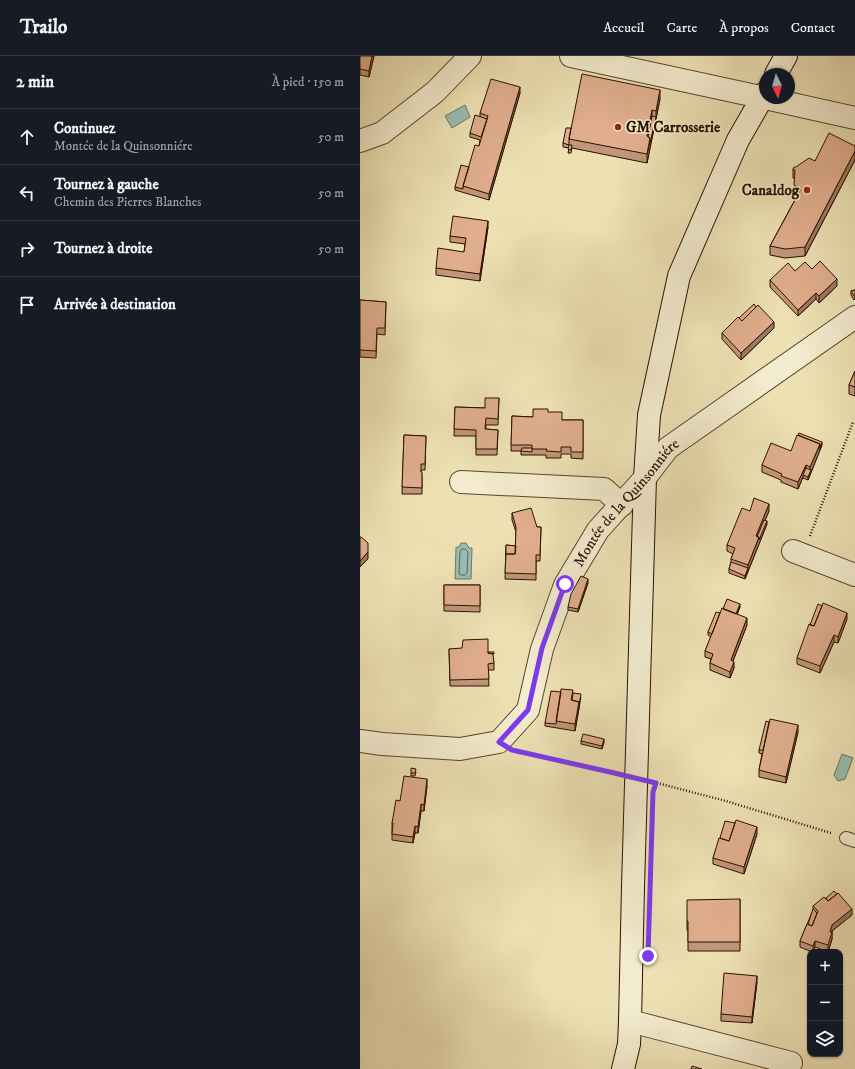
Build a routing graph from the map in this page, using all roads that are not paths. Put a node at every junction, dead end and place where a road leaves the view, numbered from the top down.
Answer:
1 (470, 56) edge
2 (571, 56) edge
3 (786, 56) edge
4 (779, 68) edge
5 (759, 96) edge
6 (760, 104) edge
7 (794, 104) edge
8 (855, 118) edge
9 (360, 141) edge
10 (855, 317) edge
11 (646, 478) junction
12 (461, 482) dead end
13 (622, 504) junction
14 (798, 553) road end
15 (855, 575) edge
16 (360, 741) edge
17 (630, 1021) junction
18 (791, 1063) dead end
19 (623, 1069) edge

1 - 9 street
2 - 5 street
3 - 4 street
6 - 11 street
7 - 8 street
10 - 11 street, Montée de la Quinsonniére
11 - 13 street, Montée de la Quinsonniére
11 - 17 street
12 - 13 street
13 - 16 street, Montée de la Quinsonniére
14 - 15 street
17 - 18 street
17 - 19 street

